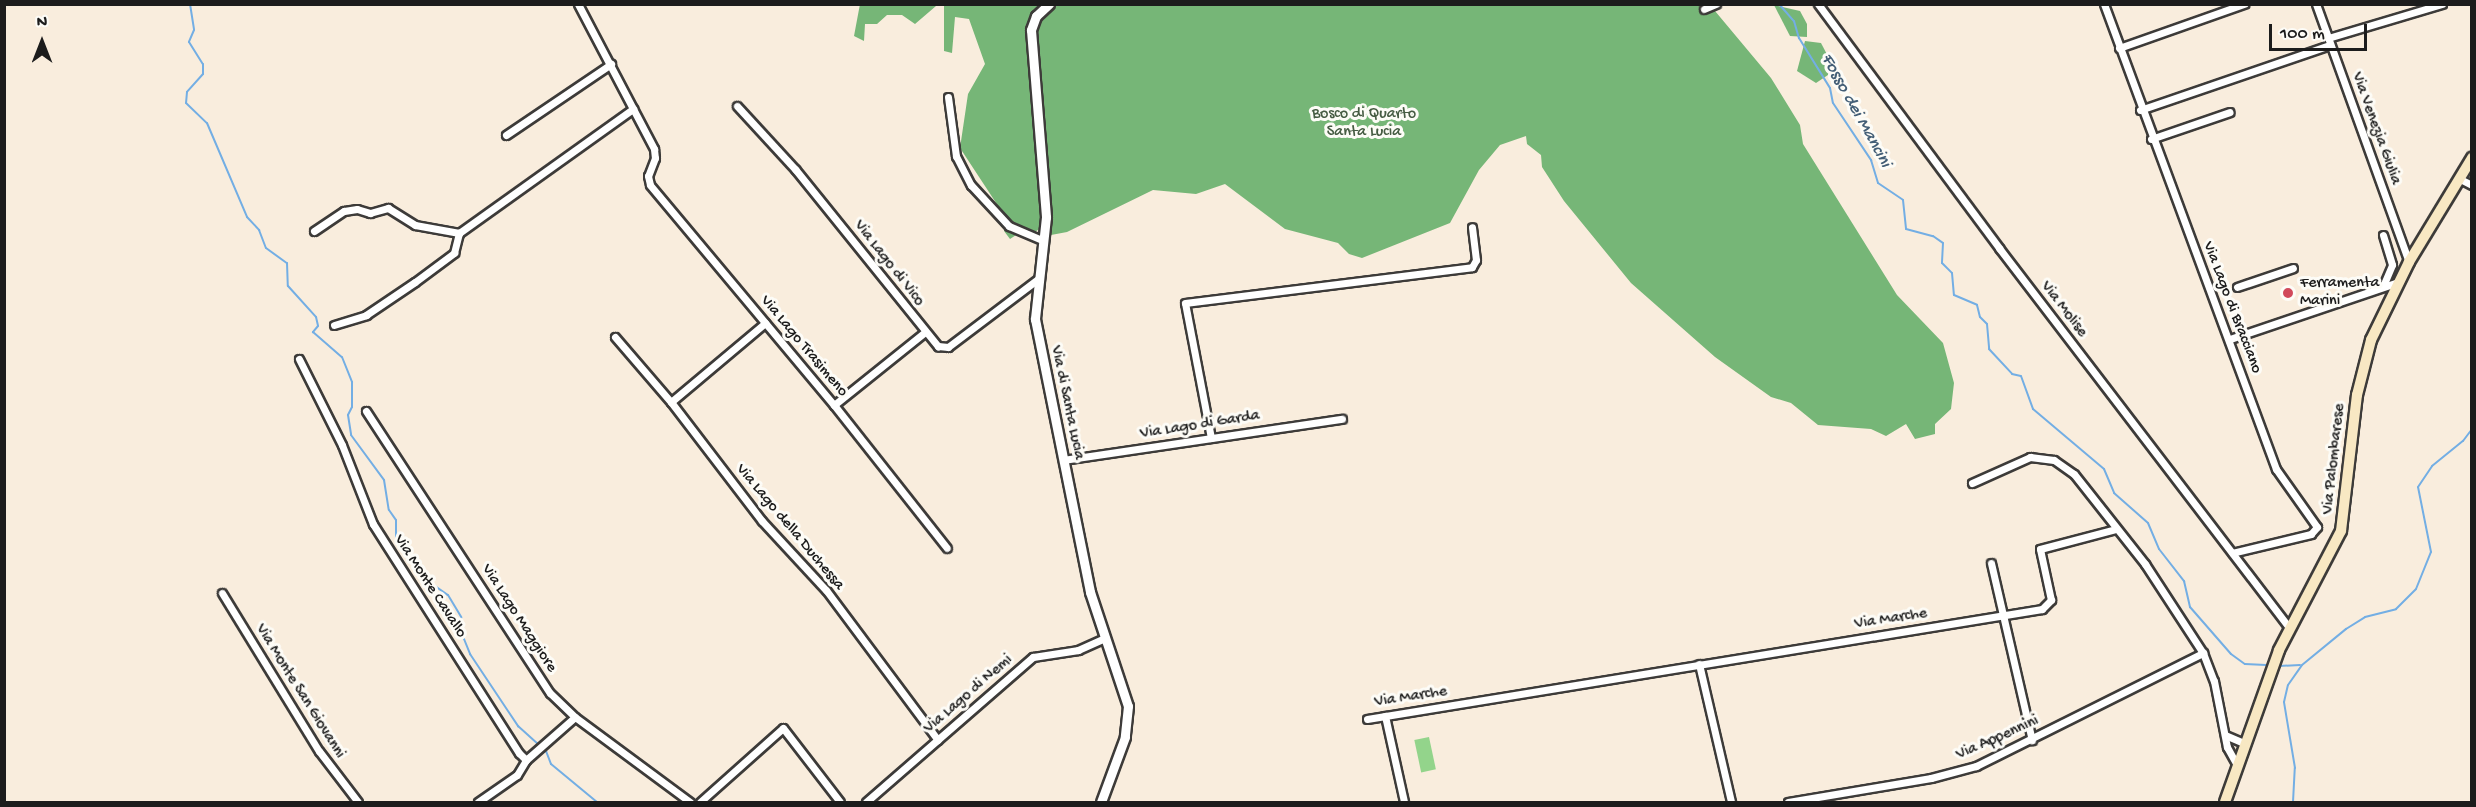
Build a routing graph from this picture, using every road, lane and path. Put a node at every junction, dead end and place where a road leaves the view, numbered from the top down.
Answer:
1 (579, 4) edge
2 (1049, 4) edge
3 (1716, 4) edge
4 (1818, 4) edge
5 (2104, 4) edge
6 (2244, 4) edge
7 (2316, 4) edge
8 (2442, 4) edge
9 (1704, 9) dead end
10 (2330, 42) junction
11 (2119, 48) junction
12 (611, 64) junction
13 (948, 97) dead end
14 (737, 106) dead end
15 (633, 109) junction
16 (2140, 110) junction
17 (2230, 112) dead end
18 (507, 135) dead end
19 (2151, 139) junction
20 (2472, 158) edge
21 (2460, 179) junction
22 (2472, 185) edge
23 (1472, 227) dead end
24 (314, 231) dead end
25 (459, 233) junction
26 (2383, 235) dead end
27 (1044, 241) junction
28 (2409, 262) junction
29 (2293, 268) dead end
30 (1038, 279) junction
31 (2398, 282) junction
32 (2384, 286) junction
33 (2237, 287) dead end
34 (765, 323) junction
35 (334, 325) dead end
36 (925, 332) junction
37 (615, 337) dead end
38 (2230, 339) junction
39 (299, 359) dead end
40 (671, 402) junction
41 (834, 405) junction
42 (366, 411) dead end
43 (1342, 419) dead end
44 (1211, 438) junction
45 (1063, 460) junction
46 (1972, 483) dead end
47 (2116, 529) junction
48 (946, 548) dead end
49 (2232, 553) junction
50 (1991, 563) dead end
51 (222, 593) dead end
52 (2005, 615) junction
53 (2290, 628) junction
54 (1105, 639) junction
55 (2203, 653) junction
56 (1699, 664) junction
57 (1385, 716) junction
58 (575, 717) junction
59 (1367, 719) dead end
60 (2225, 735) junction
61 (938, 740) junction
62 (2032, 740) junction
63 (2244, 743) junction
64 (526, 760) junction
65 (2237, 765) junction
66 (358, 802) edge
67 (478, 802) edge
68 (690, 802) edge
69 (700, 802) edge
70 (840, 802) edge
71 (866, 802) edge
72 (1101, 802) edge
73 (1404, 802) edge
74 (1731, 802) edge
75 (1788, 802) edge
76 (2225, 802) edge

1 - 12 street, Via Lago Trasimeno
2 - 27 street, Via di Santa Lucia
3 - 9 street
4 - 49 street, Via Molise
5 - 11 street, Via Lago di Bracciano
6 - 11 street
7 - 10 street, Via Venezia Giulia
8 - 10 street
10 - 16 street
10 - 28 street, Via Venezia Giulia
11 - 16 street, Via Lago di Bracciano
12 - 15 street, Via Lago Trasimeno
12 - 18 street
13 - 27 street
14 - 36 street, Via Lago di Vico
15 - 25 street
15 - 34 street, Via Lago Trasimeno
16 - 19 street, Via Lago di Bracciano
17 - 19 street
19 - 38 street, Via Lago di Bracciano
20 - 21 main road, Via Palombarese
21 - 22 street
21 - 28 main road, Via Palombarese
23 - 44 street
24 - 25 street
25 - 35 street
26 - 32 street
27 - 30 street, Via di Santa Lucia
28 - 31 main road, Via Palombarese
29 - 33 street
30 - 36 street, Via Lago di Vico
30 - 45 street, Via di Santa Lucia
31 - 32 street
31 - 53 main road, Via Palombarese
32 - 38 street
34 - 40 street
34 - 41 street, Via Lago Trasimeno
36 - 41 street
37 - 40 street, Via Lago della Duchessa
38 - 49 street, Via Lago di Bracciano
39 - 64 street, Via Monte Cavallo
40 - 61 street, Via Lago della Duchessa
41 - 48 street, Via Lago Trasimeno
42 - 58 street, Via Lago Maggiore
43 - 44 street, Via Lago di Garda
44 - 45 street, Via Lago di Garda
45 - 54 street, Via di Santa Lucia
46 - 47 street
47 - 52 street, Via Marche
47 - 55 street
49 - 53 street, Via Molise
50 - 52 street
51 - 66 street, Via Monte San Giovanni
52 - 56 street, Via Marche
52 - 62 street
53 - 63 main road, Via Palombarese
54 - 61 street, Via Lago di Nemi
54 - 72 street, Via di Santa Lucia
55 - 60 street
55 - 62 street, Via Appennini
56 - 57 street, Via Marche
56 - 74 street
57 - 59 street, Via Marche
57 - 73 street
58 - 64 street
58 - 68 street, Via Lago Maggiore
60 - 63 street
60 - 65 street
61 - 71 street, Via Lago di Nemi
62 - 75 street, Via Appennini
63 - 65 main road, Via Palombarese
64 - 67 street
65 - 76 main road, Via Palombarese
69 - 70 street

